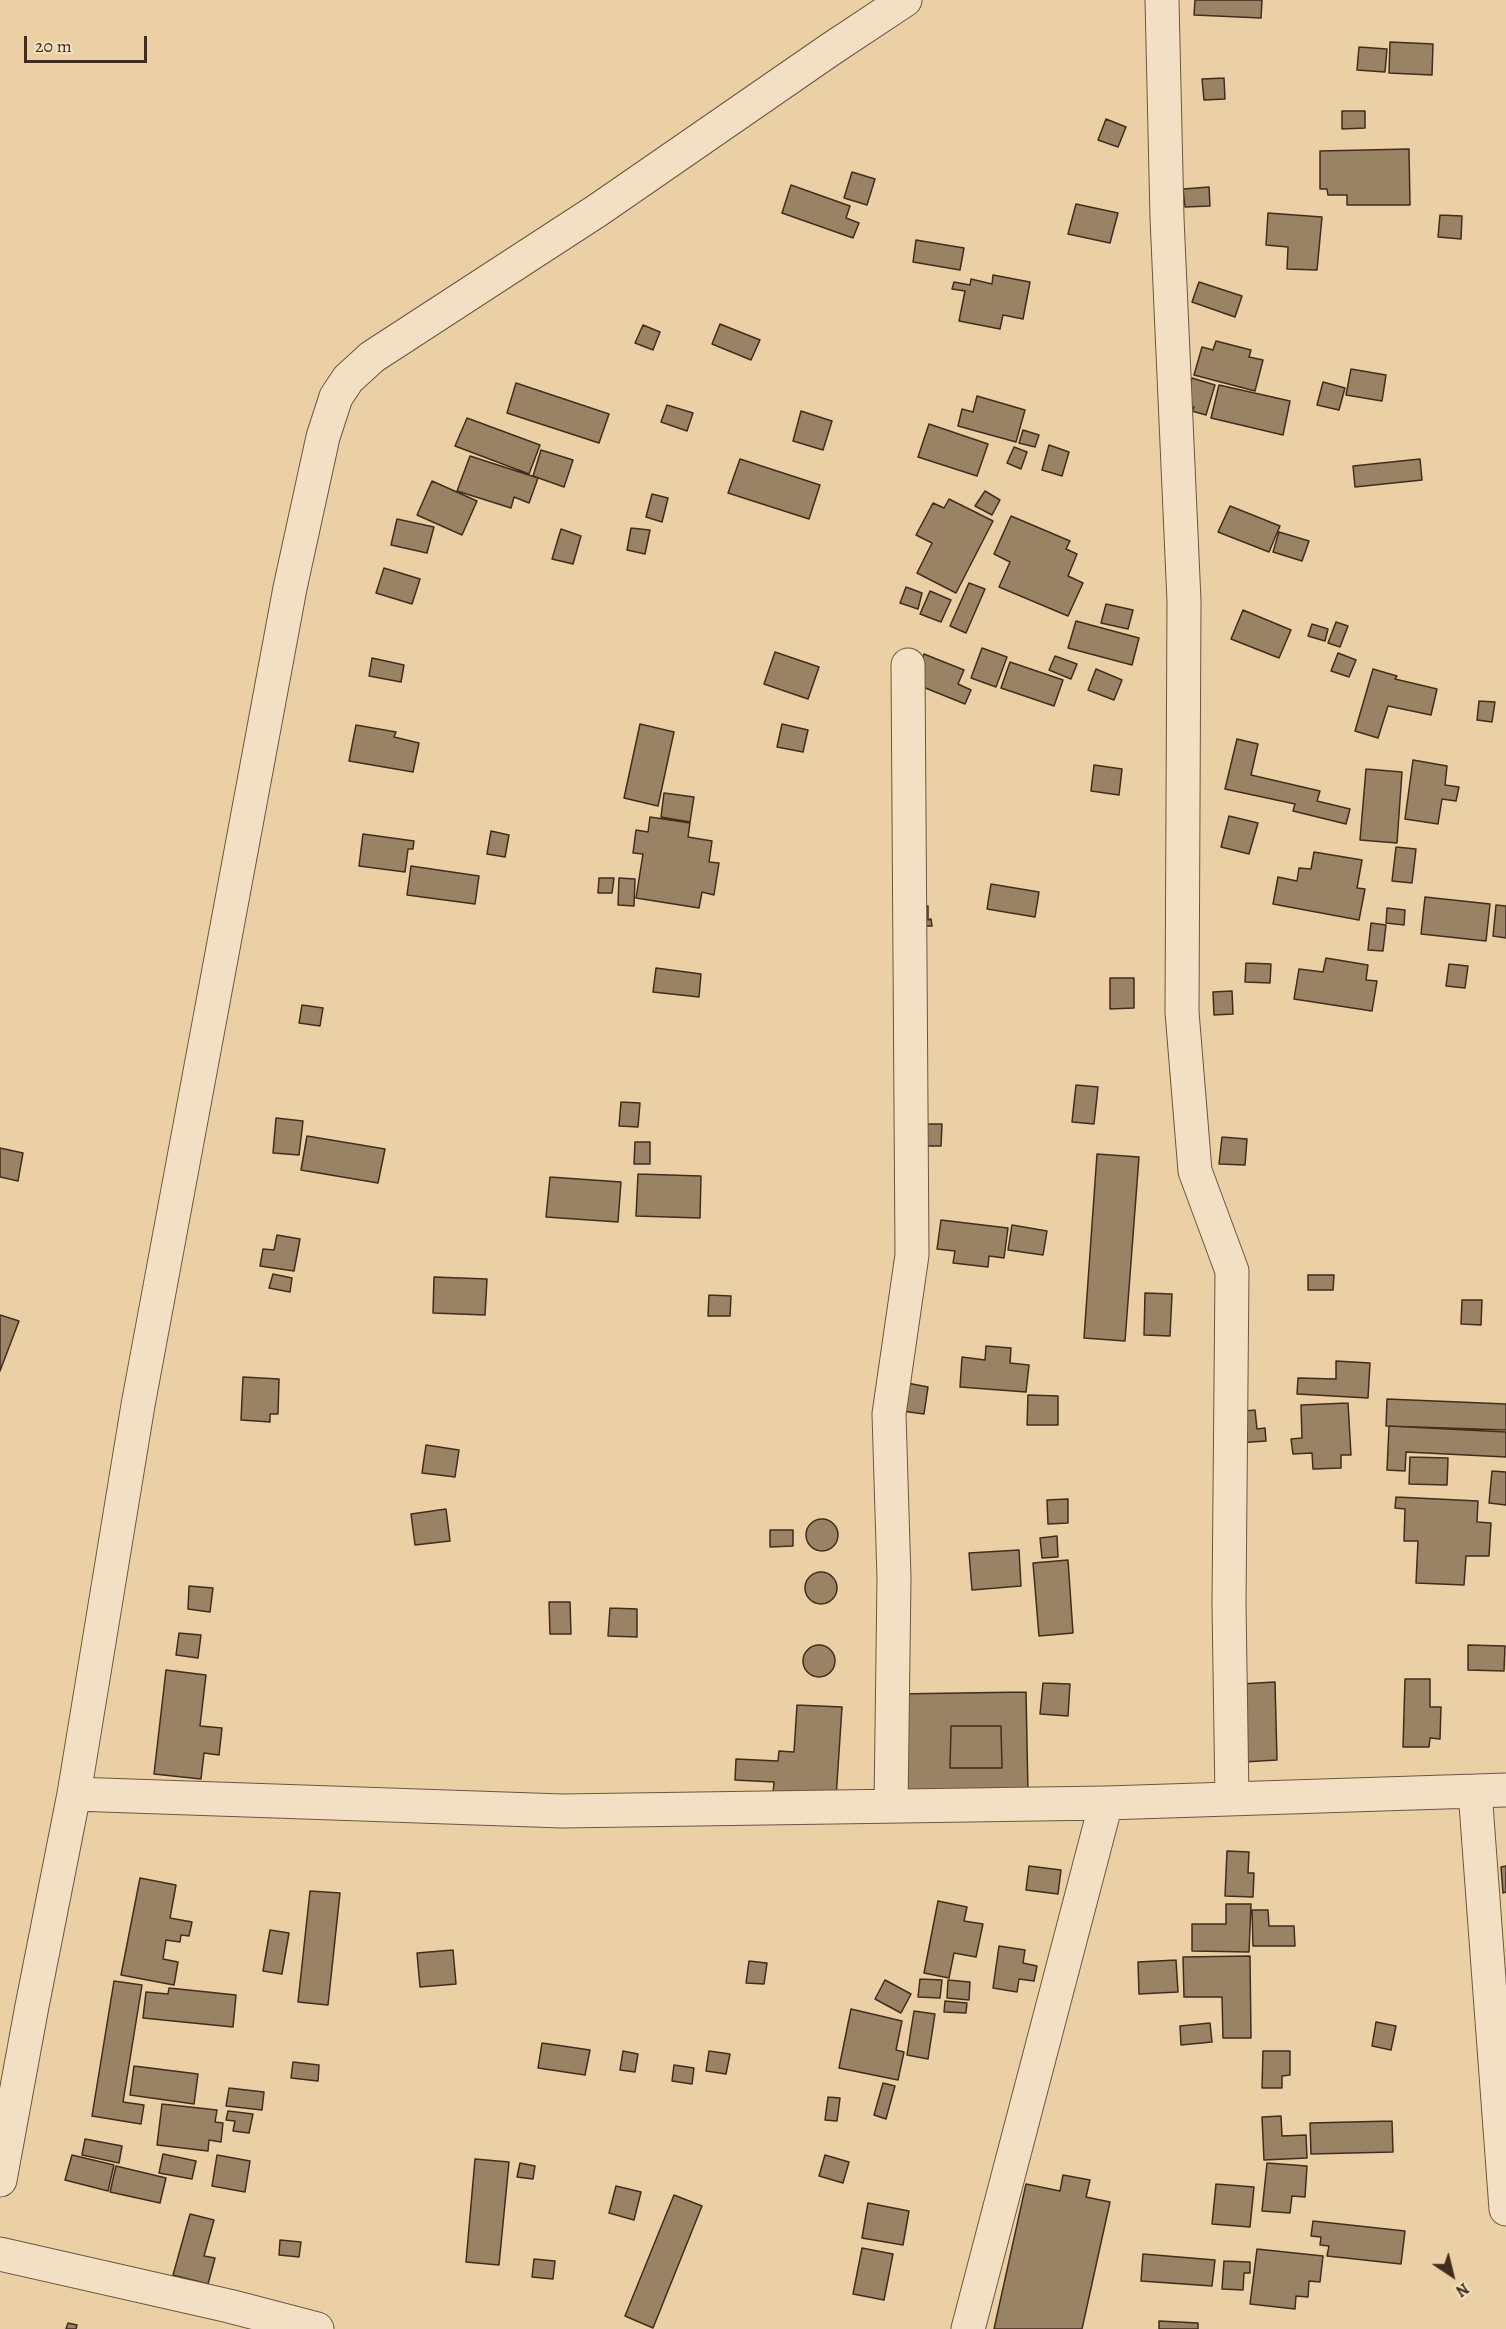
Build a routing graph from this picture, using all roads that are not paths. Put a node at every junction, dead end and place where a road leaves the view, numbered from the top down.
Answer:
1 (905, 0) edge
2 (1162, 0) edge
3 (908, 665) dead end
4 (1491, 1790) edge
5 (74, 1794) junction
6 (1232, 1799) junction
7 (1106, 1803) junction
8 (891, 1806) junction
9 (0, 2180) edge
10 (1506, 2209) edge
11 (0, 2254) edge
12 (317, 2329) edge
13 (968, 2329) edge

1 - 5 street
2 - 6 street
3 - 8 street
4 - 6 street
4 - 10 street
5 - 8 street
5 - 9 street
6 - 7 street
7 - 8 street
7 - 13 street
11 - 12 street

